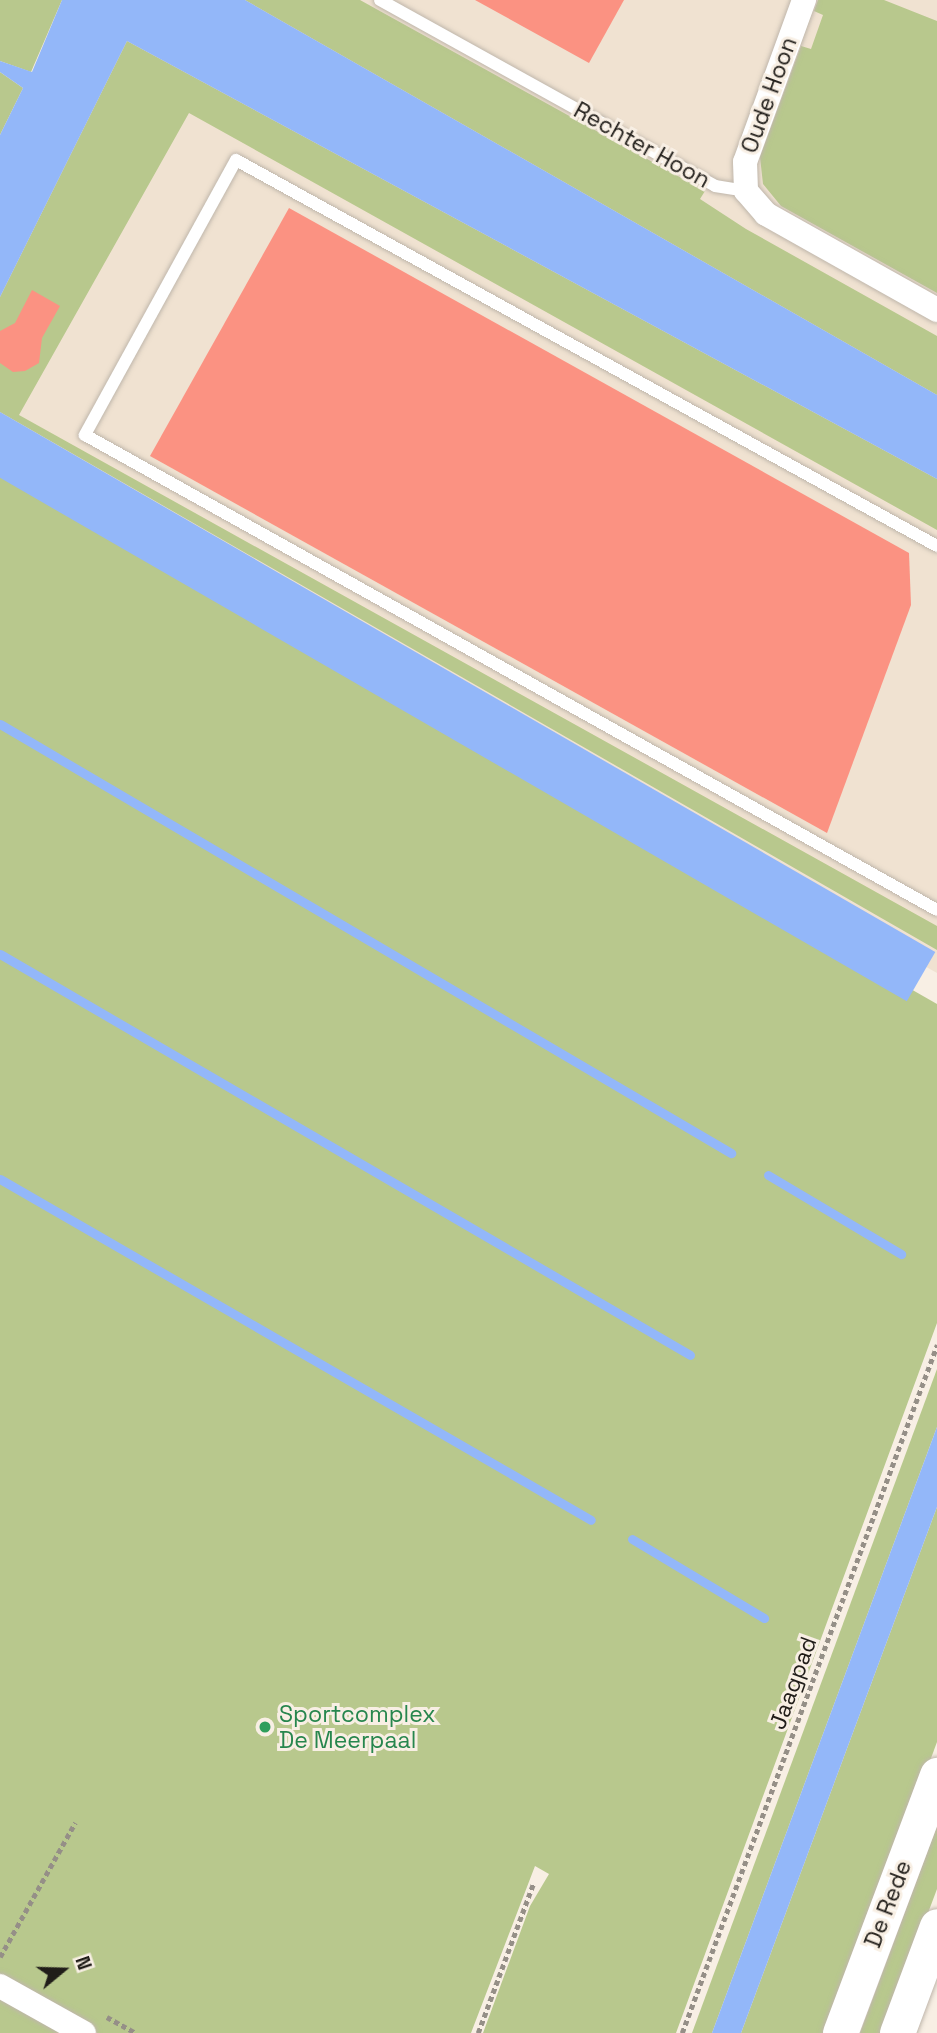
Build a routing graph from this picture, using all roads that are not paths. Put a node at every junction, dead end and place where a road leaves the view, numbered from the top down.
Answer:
1 (380, 0) edge
2 (804, 0) edge
3 (746, 191) junction
4 (937, 310) edge
5 (937, 546) edge
6 (937, 910) edge
7 (937, 1775) edge
8 (937, 1926) edge
9 (0, 1986) edge
10 (84, 2033) edge
11 (840, 2033) edge
12 (897, 2033) edge

1 - 3 lane, Rechter Hoon
2 - 3 street, Oude Hoon
3 - 4 street
5 - 6 lane
7 - 11 main road, De Rede
8 - 12 main road
9 - 10 street

